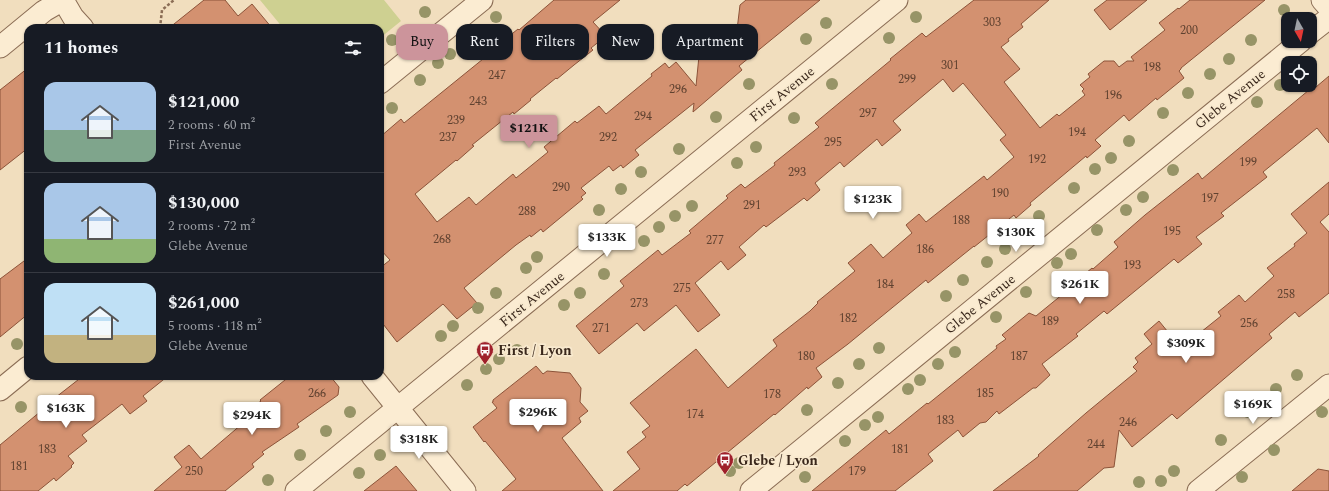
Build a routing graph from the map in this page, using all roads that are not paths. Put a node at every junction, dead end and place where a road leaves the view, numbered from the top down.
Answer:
1 (63, 0) edge
2 (482, 0) edge
3 (897, 0) edge
4 (1322, 0) edge
5 (1329, 8) edge
6 (1329, 18) edge
7 (28, 24) edge
8 (79, 24) edge
9 (24, 27) edge
10 (1317, 27) edge
11 (0, 47) edge
12 (1292, 48) edge
13 (384, 80) edge
14 (24, 370) edge
15 (375, 380) edge
16 (1329, 384) edge
17 (0, 390) edge
18 (398, 408) junction
19 (296, 491) edge
20 (466, 491) edge
21 (752, 491) edge
22 (1198, 491) edge

1 - 7 street
1 - 8 street
2 - 13 street
3 - 18 street, First Avenue
4 - 5 street
6 - 10 street
9 - 11 street
12 - 21 street, Glebe Avenue
14 - 17 street
15 - 18 street
16 - 22 street
18 - 19 street, First Avenue
18 - 20 street

